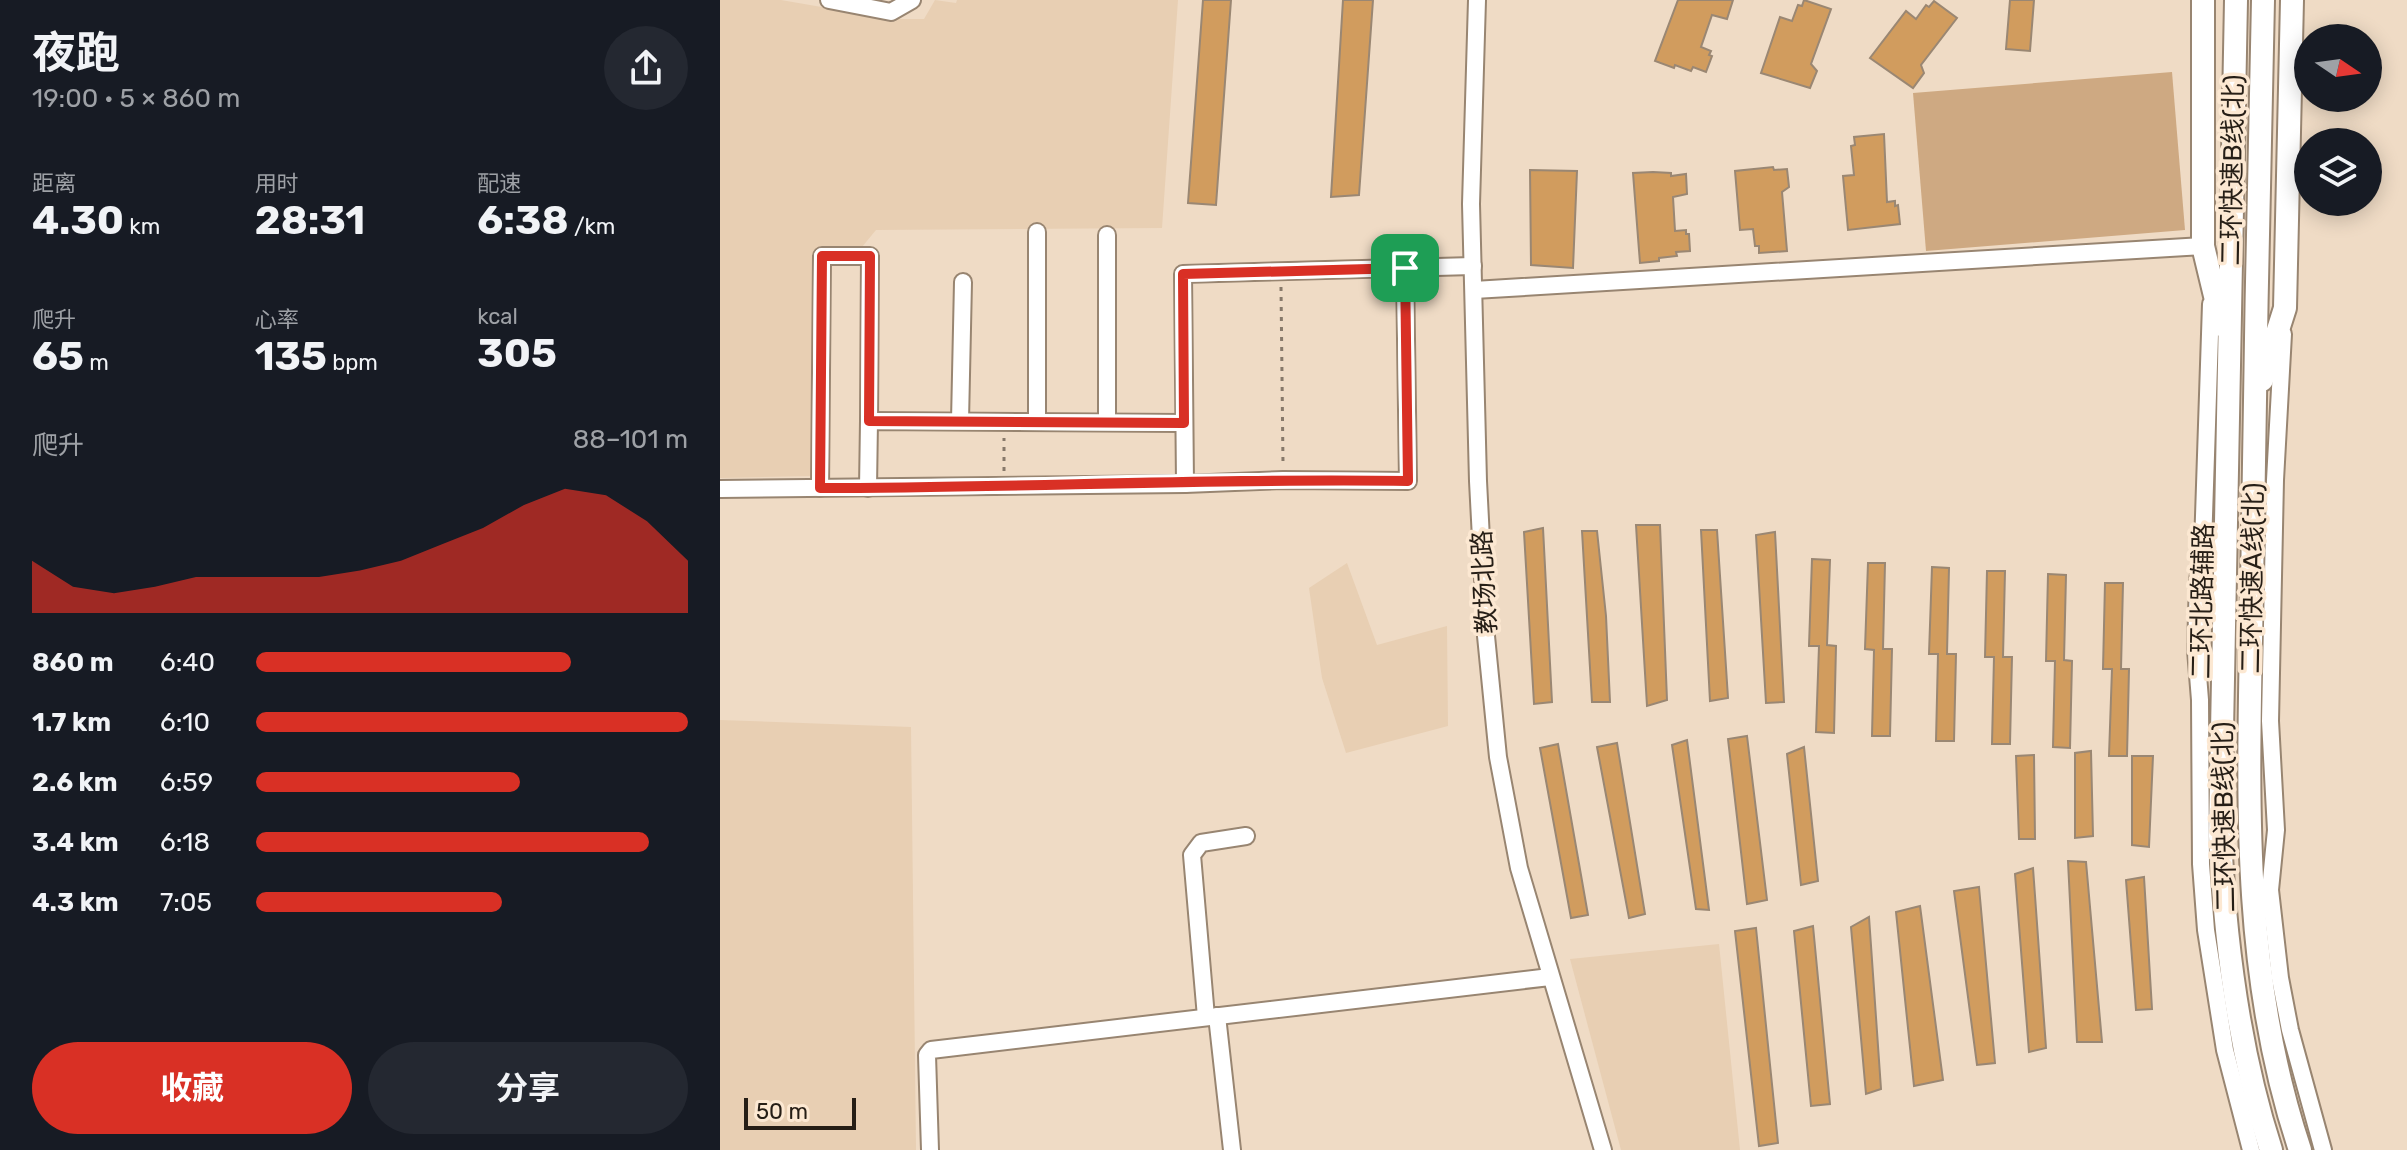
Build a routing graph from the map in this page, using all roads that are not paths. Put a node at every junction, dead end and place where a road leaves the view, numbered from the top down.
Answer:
1 (829, 0) edge
2 (912, 0) edge
3 (1477, 0) edge
4 (2203, 0) edge
5 (2236, 0) edge
6 (2263, 0) edge
7 (2292, 0) edge
8 (1037, 232) dead end
9 (1107, 235) dead end
10 (2203, 246) junction
11 (1473, 266) junction
12 (1405, 268) junction
13 (963, 282) dead end
14 (2211, 286) junction
15 (1474, 290) junction
16 (2285, 308) junction
17 (2229, 351) junction
18 (2254, 404) junction
19 (869, 421) junction
20 (960, 421) junction
21 (1037, 421) junction
22 (1107, 422) junction
23 (1184, 423) junction
24 (1185, 484) junction
25 (820, 488) junction
26 (868, 488) junction
27 (720, 489) edge
28 (1246, 836) dead end
29 (1550, 977) junction
30 (1212, 1017) junction
31 (930, 1150) edge
32 (1232, 1150) edge
33 (1603, 1150) edge
34 (2251, 1150) edge
35 (2271, 1150) edge
36 (2300, 1150) edge
37 (2323, 1150) edge

1 - 2 street
3 - 11 street, 教场北路
4 - 10 highway
5 - 17 highway, 二环快速B线(北)
6 - 18 highway, 二环快速A线(北)
7 - 16 highway
8 - 21 street
9 - 22 street
10 - 14 highway
10 - 15 street
11 - 12 street
11 - 15 street, 教场北路
12 - 23 street
12 - 24 street
13 - 20 street
14 - 17 highway
14 - 34 street, 二环北路辅路
15 - 29 street, 教场北路
16 - 18 highway
16 - 37 street
17 - 35 highway, 二环快速B线(北)
18 - 36 highway, 二环快速A线(北)
19 - 20 street
19 - 25 street
19 - 26 street
20 - 21 street
21 - 22 street
22 - 23 street
23 - 24 street
24 - 26 street
25 - 26 street
25 - 27 street
28 - 30 street
29 - 30 street
29 - 33 street, 教场北路
30 - 31 street
30 - 32 street

